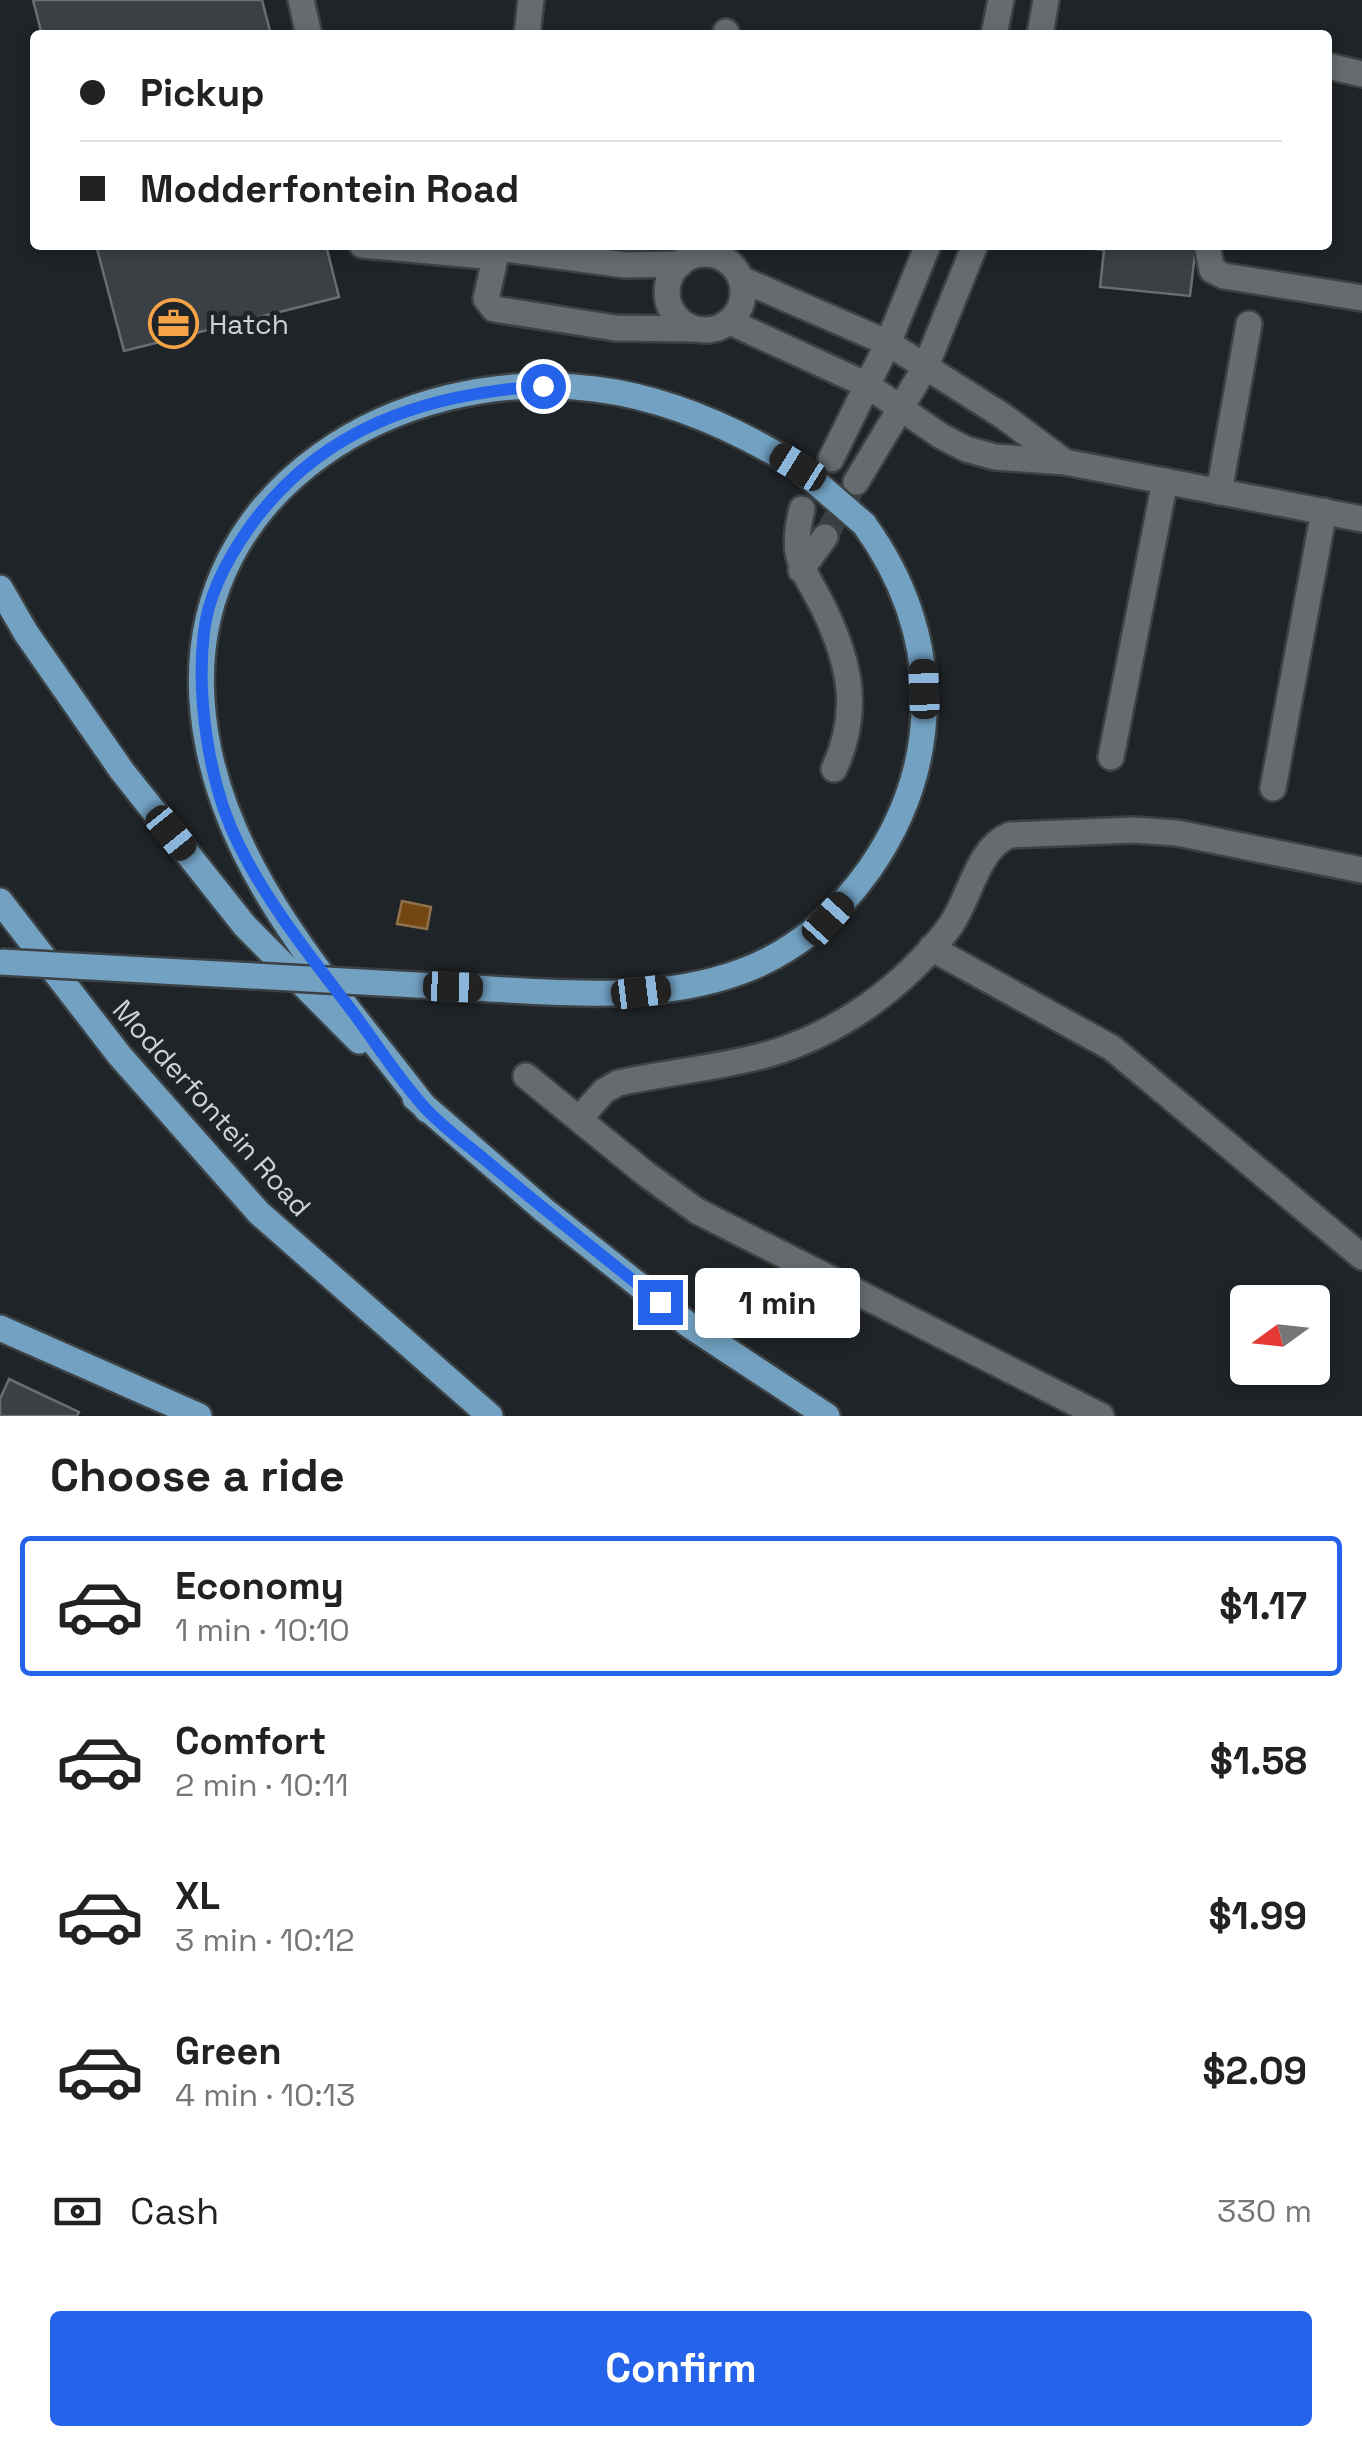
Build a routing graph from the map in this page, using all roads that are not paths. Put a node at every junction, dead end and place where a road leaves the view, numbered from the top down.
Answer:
1 (301, 0) edge
2 (531, 0) edge
3 (1001, 0) edge
4 (1046, 0) edge
5 (309, 30) edge
6 (528, 30) edge
7 (995, 30) edge
8 (1041, 30) edge
9 (1332, 67) edge
10 (1362, 74) edge
11 (436, 250) edge
12 (926, 250) edge
13 (973, 250) edge
14 (1208, 250) edge
15 (496, 254) edge
16 (693, 258) edge
17 (741, 279) junction
18 (1362, 298) edge
19 (684, 321) junction
20 (730, 322) junction
21 (1249, 324) dead end
22 (888, 343) junction
23 (926, 366) junction
24 (867, 385) junction
25 (900, 410) junction
26 (832, 459) dead end
27 (1065, 462) junction
28 (1166, 481) junction
29 (856, 482) tunnel mouth
30 (1219, 492) junction
31 (802, 509) dead end
32 (1324, 511) junction
33 (1362, 519) edge
34 (824, 537) tunnel mouth
35 (801, 570) junction
36 (0, 588) edge
37 (1111, 756) dead end
38 (834, 769) dead end
39 (1273, 788) dead end
40 (1362, 870) edge
41 (0, 901) edge
42 (931, 948) junction
43 (0, 962) edge
44 (526, 1076) dead end
45 (427, 1110) junction
46 (579, 1118) junction
47 (1362, 1257) edge
48 (0, 1328) edge
49 (199, 1416) edge
50 (490, 1416) edge
51 (827, 1416) edge
52 (1101, 1416) edge

1 - 5 street
2 - 6 street
3 - 7 street
4 - 8 street
9 - 10 street
11 - 15 street
12 - 22 street
13 - 23 street
14 - 18 street
15 - 16 street
15 - 19 street
16 - 17 street
16 - 19 street
17 - 20 street
17 - 22 street
19 - 20 street
20 - 24 street
21 - 30 street
22 - 23 street
22 - 24 street
23 - 25 street
23 - 27 street
24 - 25 street
24 - 26 street
25 - 27 street
25 - 29 street
27 - 28 street
28 - 30 street
28 - 37 street
30 - 32 street
31 - 35 street
32 - 33 street
32 - 39 street
34 - 35 street
35 - 38 street
36 - 45 main road
40 - 42 street
41 - 50 main road, Modderfontein Road
42 - 46 street
42 - 47 street
43 - 45 main road, bridge
44 - 46 street
45 - 51 main road
46 - 52 street
48 - 49 main road

